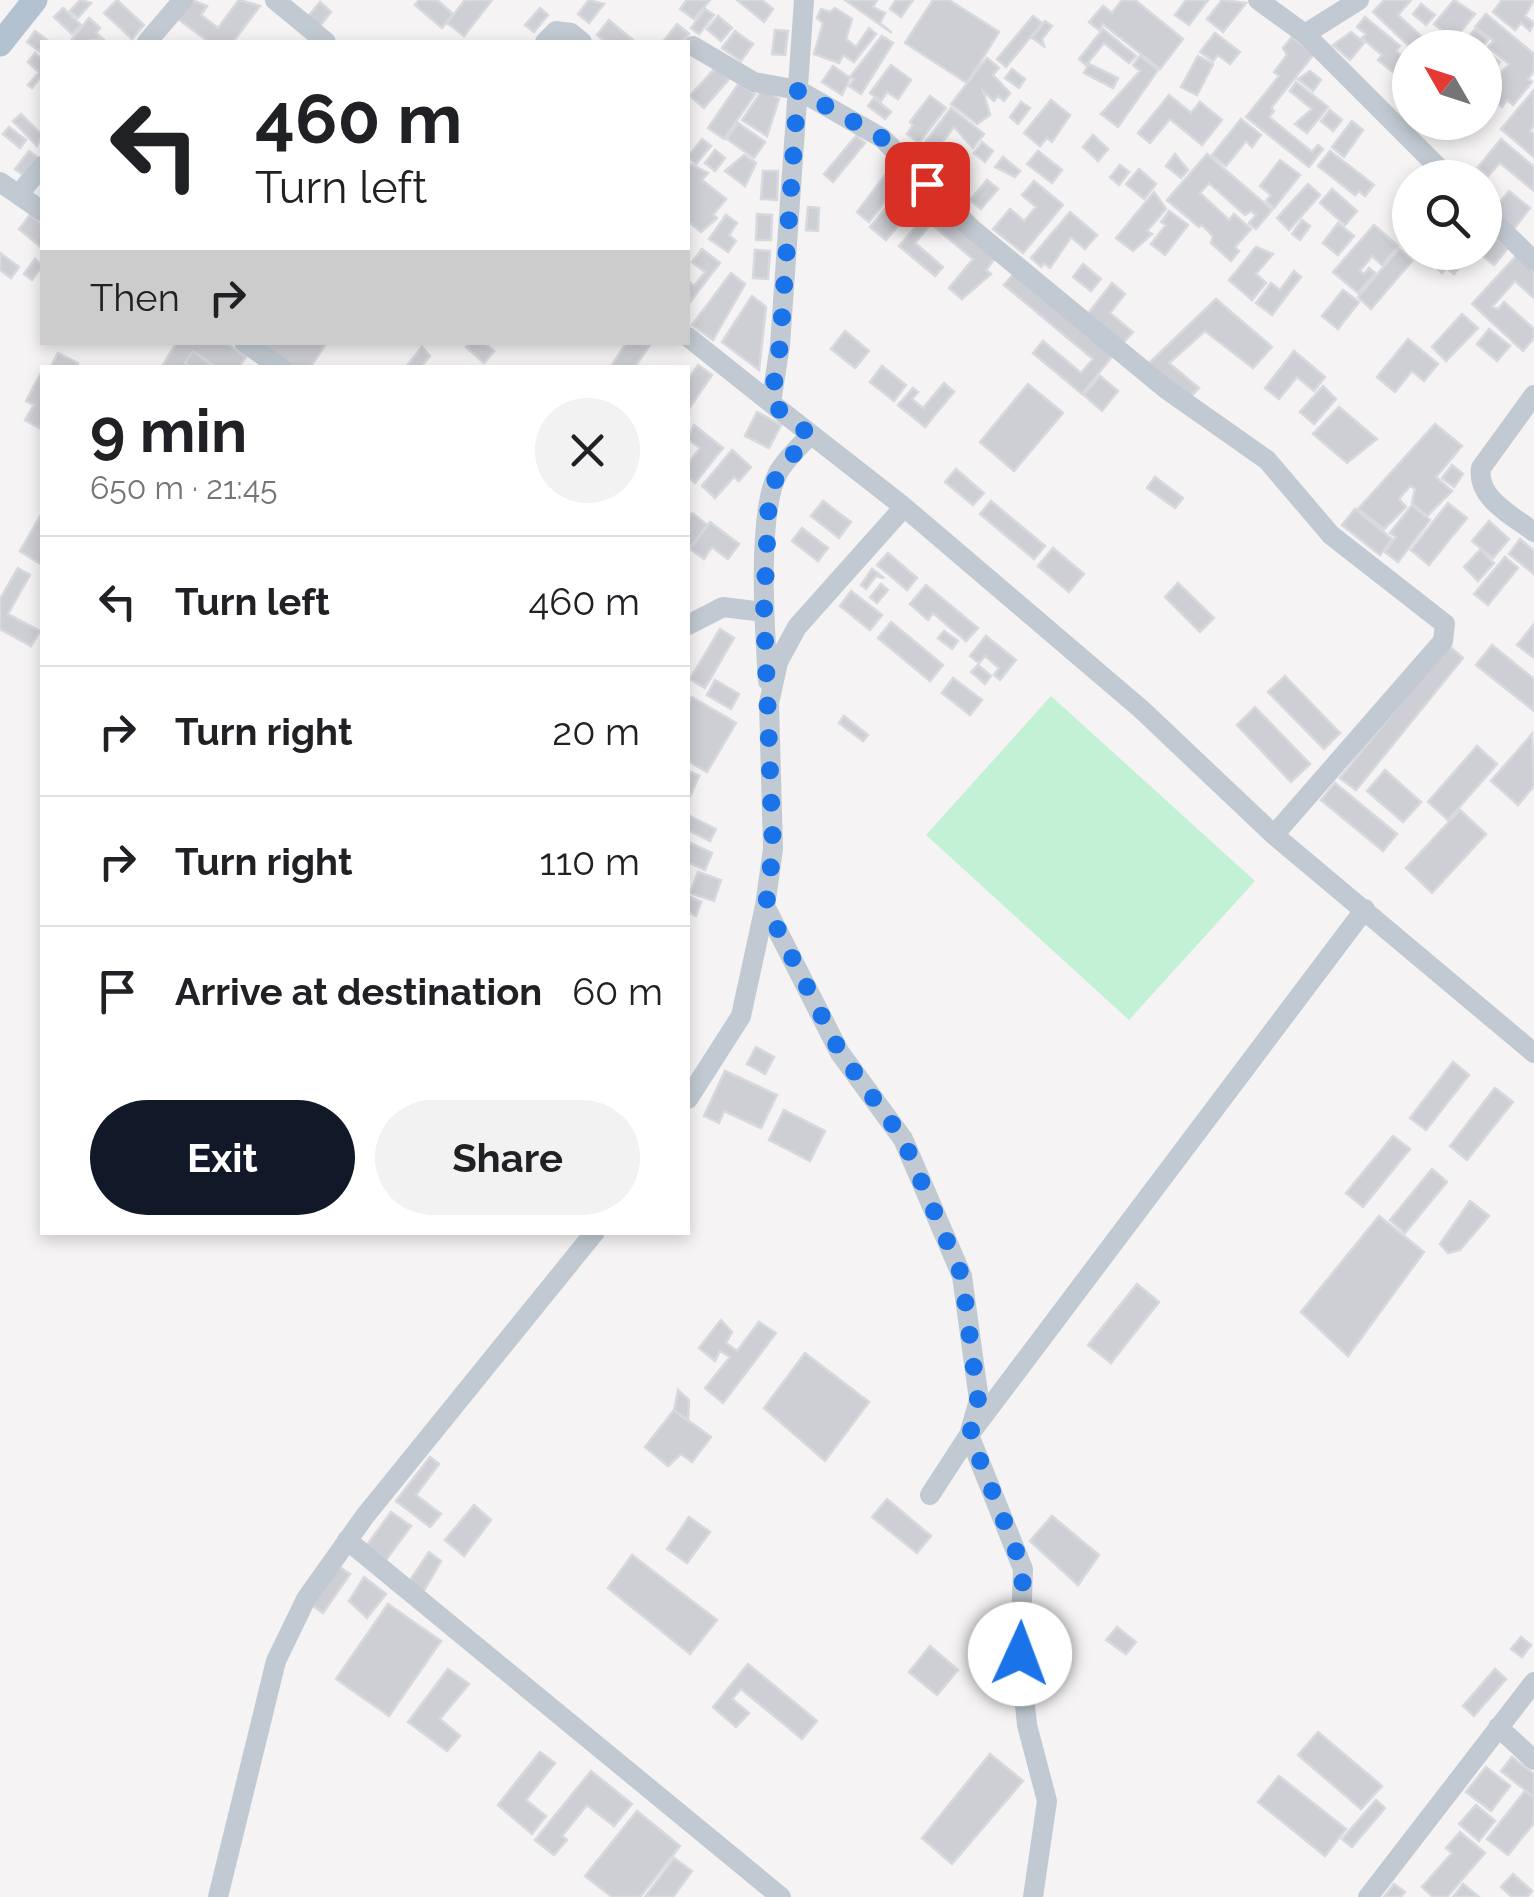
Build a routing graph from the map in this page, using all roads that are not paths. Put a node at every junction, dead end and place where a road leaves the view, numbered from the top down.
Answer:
1 (183, 0) edge
2 (275, 0) edge
3 (804, 0) edge
4 (1258, 0) edge
5 (1359, 0) edge
6 (29, 2) edge
7 (1306, 34) junction
8 (149, 40) edge
9 (324, 40) edge
10 (547, 40) edge
11 (580, 40) edge
12 (0, 44) edge
13 (693, 46) dead end
14 (798, 90) junction
15 (1432, 160) edge
16 (40, 168) edge
17 (0, 182) edge
18 (19, 194) junction
19 (40, 210) edge
20 (1502, 230) edge
21 (1534, 262) edge
22 (690, 339) edge
23 (248, 345) edge
24 (277, 365) edge
25 (1534, 394) edge
26 (771, 403) junction
27 (810, 435) junction
28 (904, 507) junction
29 (1534, 532) edge
30 (764, 612) junction
31 (690, 624) edge
32 (769, 703) junction
33 (1274, 835) junction
34 (766, 906) junction
35 (1365, 909) junction
36 (1534, 1053) edge
37 (690, 1096) edge
38 (593, 1235) edge
39 (970, 1435) junction
40 (930, 1495) dead end
41 (347, 1540) junction
42 (1534, 1682) edge
43 (1498, 1727) junction
44 (1534, 1760) edge
45 (218, 1897) edge
46 (781, 1897) edge
47 (1033, 1897) edge
48 (1368, 1897) edge

1 - 8 street
2 - 9 street
3 - 14 street
4 - 7 street
5 - 7 street
6 - 12 main road
7 - 15 street
10 - 11 street
13 - 14 street
14 - 26 street
14 - 33 street
16 - 18 street
17 - 18 street
18 - 19 street
20 - 21 street
22 - 26 street
23 - 24 street
25 - 29 street
26 - 27 street
27 - 28 street
27 - 30 street
28 - 32 street
28 - 33 street
30 - 31 street
30 - 32 street
32 - 34 street
33 - 35 street
34 - 37 street
34 - 39 street
35 - 36 street
35 - 39 street
38 - 41 street
39 - 40 street
39 - 47 street
41 - 45 street
41 - 46 street
42 - 43 street
43 - 44 street
43 - 48 street

